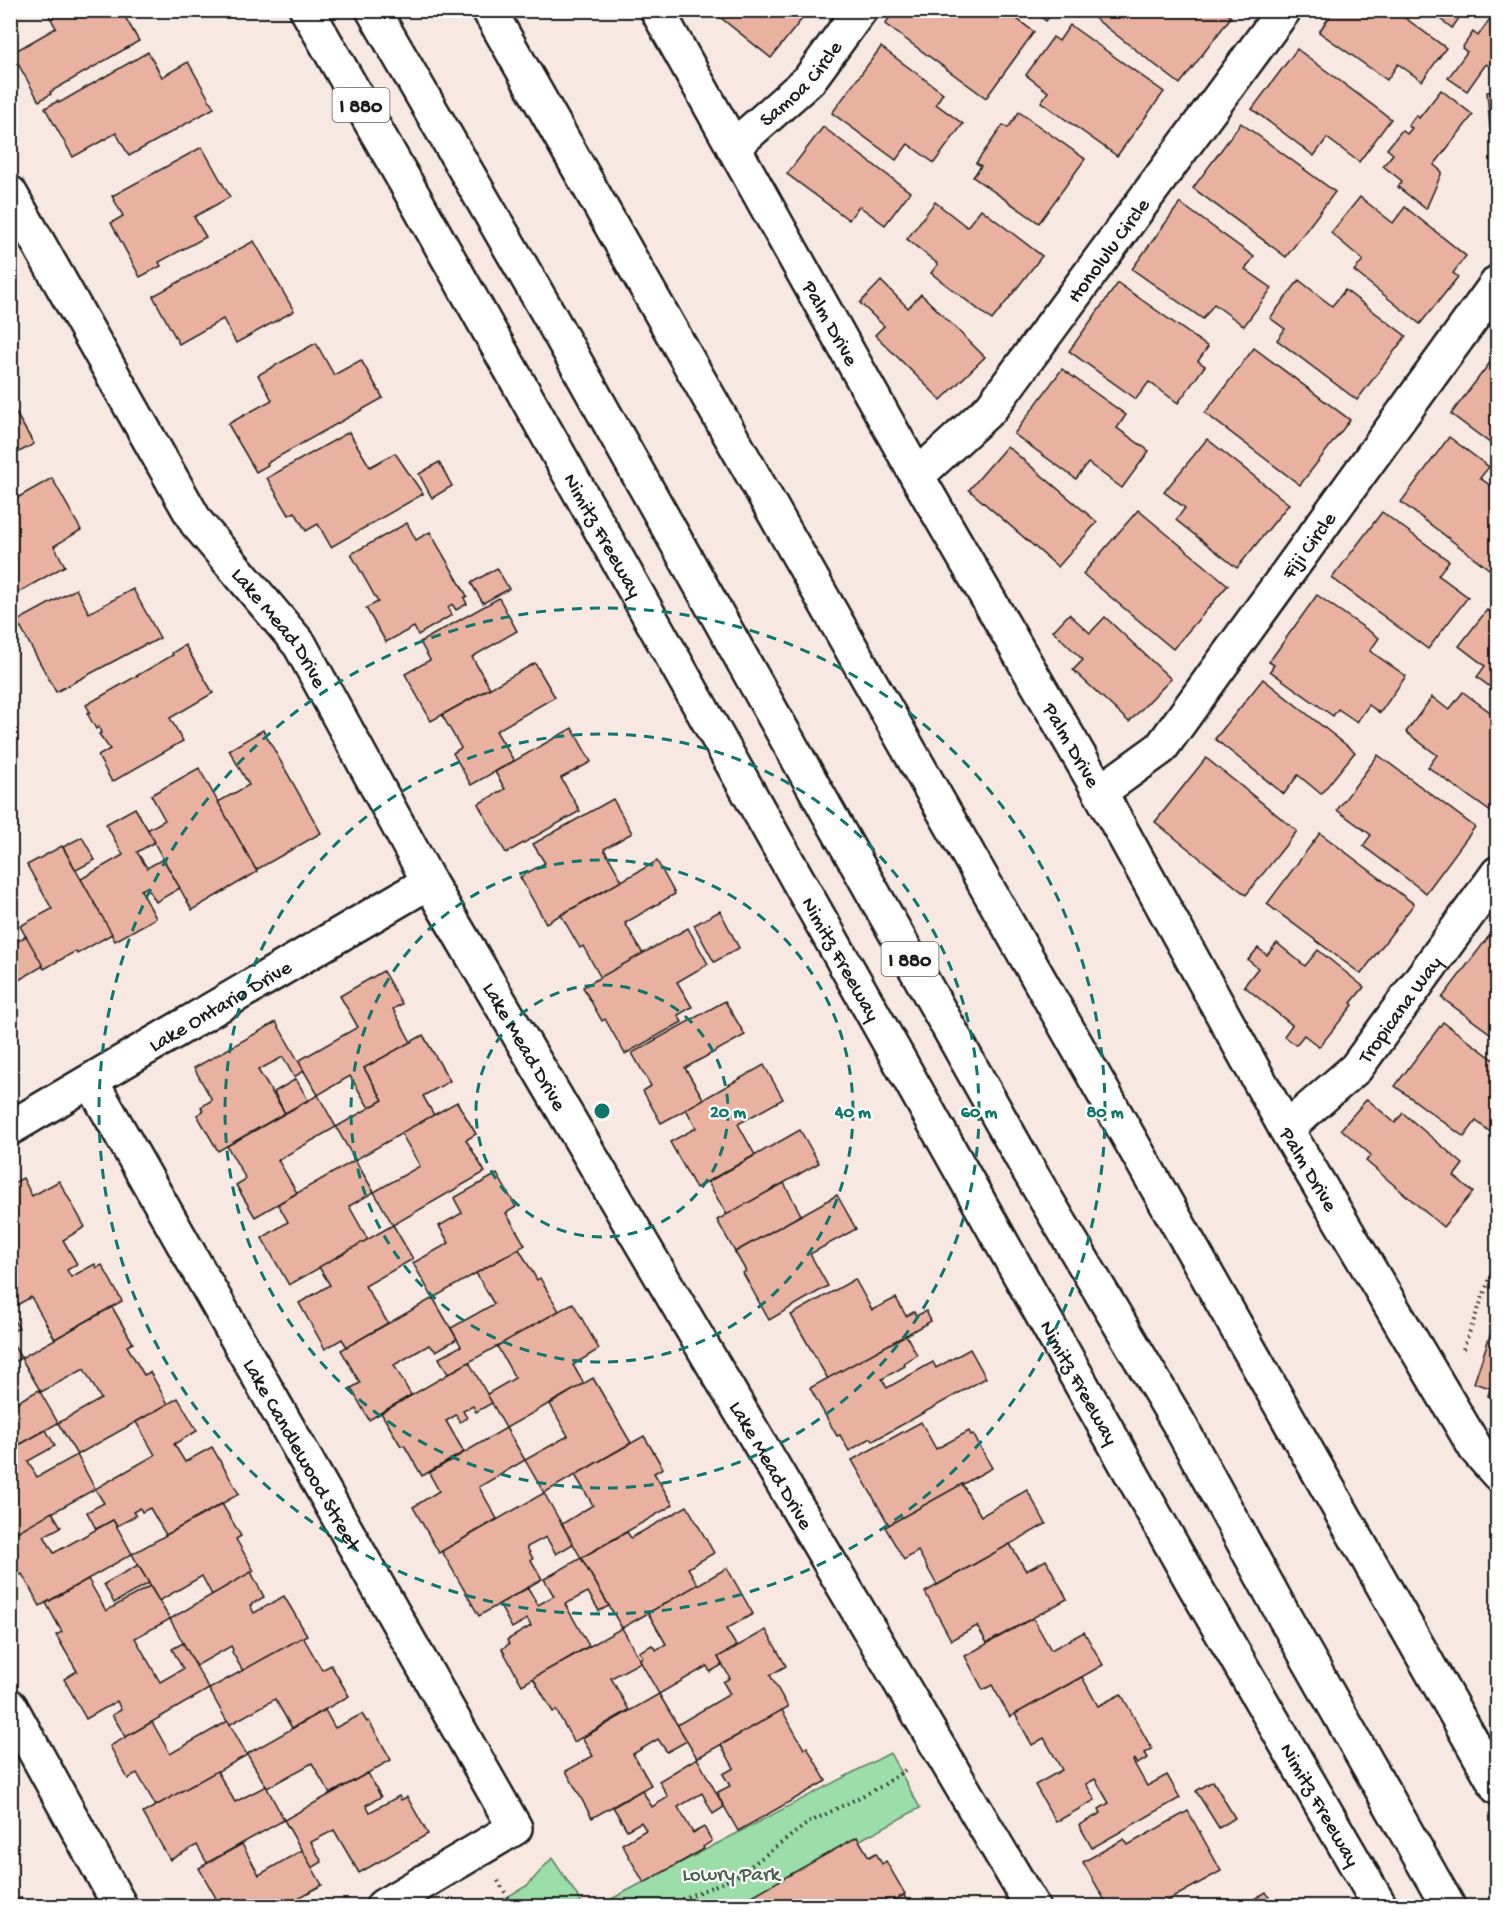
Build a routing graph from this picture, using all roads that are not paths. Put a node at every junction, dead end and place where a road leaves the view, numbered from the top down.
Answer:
1 (307, 10) edge
2 (373, 10) edge
3 (489, 10) edge
4 (657, 10) edge
5 (860, 10) edge
6 (1284, 10) edge
7 (733, 147) junction
8 (10, 193) edge
9 (1497, 282) edge
10 (917, 476) junction
11 (1100, 792) junction
12 (1497, 873) edge
13 (429, 882) junction
14 (91, 1081) junction
15 (10, 1128) edge
16 (1286, 1129) junction
17 (1497, 1474) edge
18 (10, 1706) edge
19 (1497, 1788) edge
20 (120, 1906) edge
21 (383, 1906) edge
22 (1032, 1906) edge
23 (1380, 1906) edge
24 (1448, 1906) edge

1 - 23 main road, Nimitz Freeway / I 880
2 - 24 main road, I 880
3 - 19 main road
4 - 7 main road, Palm Drive
5 - 7 main road, Samoa Circle
6 - 10 main road, Honolulu Circle
7 - 10 main road, Palm Drive
8 - 13 main road, Lake Mead Drive
9 - 11 main road, Fiji Circle
10 - 11 main road, Palm Drive
11 - 16 main road, Palm Drive
12 - 16 main road, Tropicana Way
13 - 14 main road, Lake Ontario Drive
13 - 22 main road, Lake Mead Drive
14 - 15 main road, Lake Ontario Drive
14 - 21 main road, Lake Candlewood Street
16 - 17 main road, Palm Drive
18 - 20 main road

